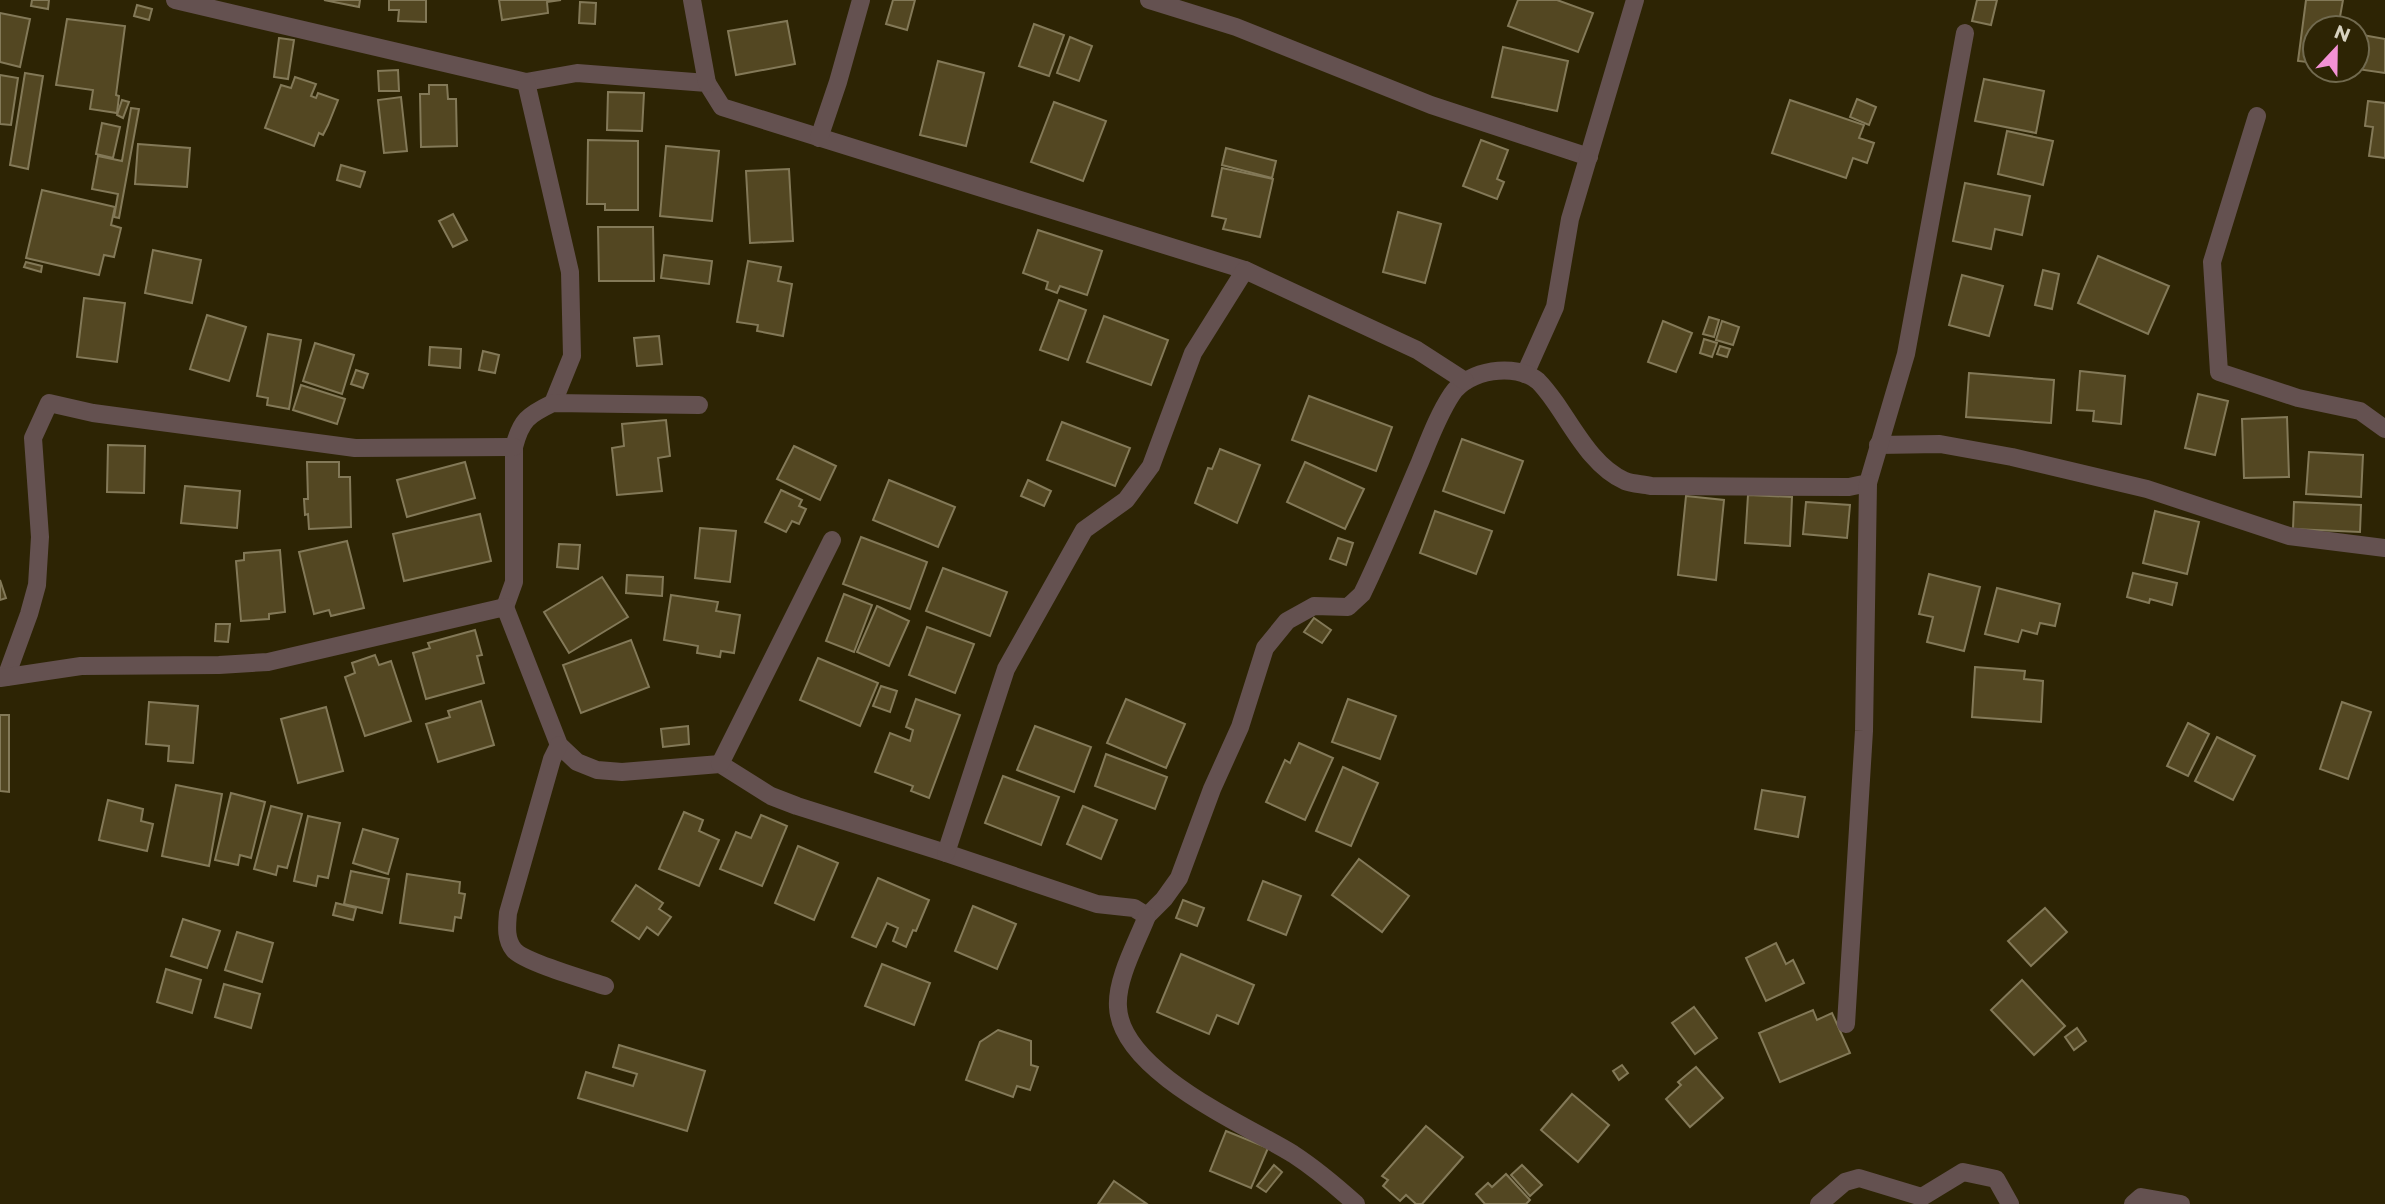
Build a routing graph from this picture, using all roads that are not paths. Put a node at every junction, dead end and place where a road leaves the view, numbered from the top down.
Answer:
1 (175, 0) edge
2 (692, 0) edge
3 (861, 0) edge
4 (1149, 0) edge
5 (1635, 0) edge
6 (1965, 33) dead end
7 (526, 82) junction
8 (707, 83) junction
9 (2256, 116) dead end
10 (819, 138) junction
11 (1588, 157) junction
12 (1245, 270) junction
13 (1525, 374) junction
14 (1465, 381) junction
15 (553, 403) junction
16 (699, 405) dead end
17 (2385, 429) edge
18 (1878, 445) junction
19 (514, 447) junction
20 (1868, 483) junction
21 (832, 540) dead end
22 (2385, 548) edge
23 (505, 607) junction
24 (3, 677) edge
25 (559, 745) junction
26 (720, 764) junction
27 (946, 853) junction
28 (1147, 916) junction
29 (605, 986) dead end
30 (1846, 1024) dead end
31 (1356, 1204) edge
32 (1819, 1204) edge
33 (2010, 1204) edge
34 (2133, 1204) edge
35 (2181, 1204) edge

1 - 7 street
2 - 8 street
3 - 10 street
4 - 11 street
5 - 11 street
6 - 18 street
7 - 8 street
7 - 15 street
8 - 10 street
9 - 17 street
10 - 12 street
11 - 13 street
12 - 14 street
12 - 27 street
13 - 14 street
13 - 20 street
14 - 28 street
15 - 16 street
15 - 19 street
18 - 20 street
18 - 22 street
19 - 23 street
19 - 24 street
20 - 30 street
21 - 26 street
23 - 24 street
23 - 25 street
25 - 26 street
25 - 29 street
26 - 27 street
27 - 28 street
28 - 31 street
32 - 33 street
34 - 35 street

